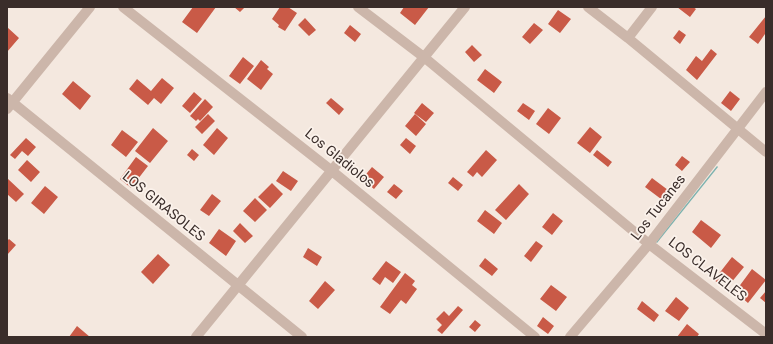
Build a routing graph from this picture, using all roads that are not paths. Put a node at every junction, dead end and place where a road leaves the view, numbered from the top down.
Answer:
1 (90, 7) edge
2 (123, 7) edge
3 (358, 7) edge
4 (465, 7) edge
5 (588, 7) edge
6 (652, 7) edge
7 (628, 38) junction
8 (424, 58) junction
9 (766, 92) edge
10 (9, 104) edge
11 (738, 128) junction
12 (766, 152) edge
13 (332, 171) junction
14 (649, 244) junction
15 (239, 285) junction
16 (766, 334) edge
17 (196, 337) edge
18 (302, 337) edge
19 (535, 337) edge
20 (570, 337) edge

1 - 10 street
2 - 13 street, Los Gladiolos
3 - 8 street, LOS CLAVELES
4 - 8 street
5 - 7 street
6 - 7 street
7 - 11 street
8 - 13 street
8 - 14 street, LOS CLAVELES
9 - 11 street, Los Tucanes
10 - 15 street, LOS GIRASOLES
11 - 12 street
11 - 14 street, Los Tucanes
13 - 15 street
13 - 19 street, Los Gladiolos
14 - 16 street, LOS CLAVELES
14 - 20 street, Los Tucanes
15 - 17 street
15 - 18 street, LOS GIRASOLES

